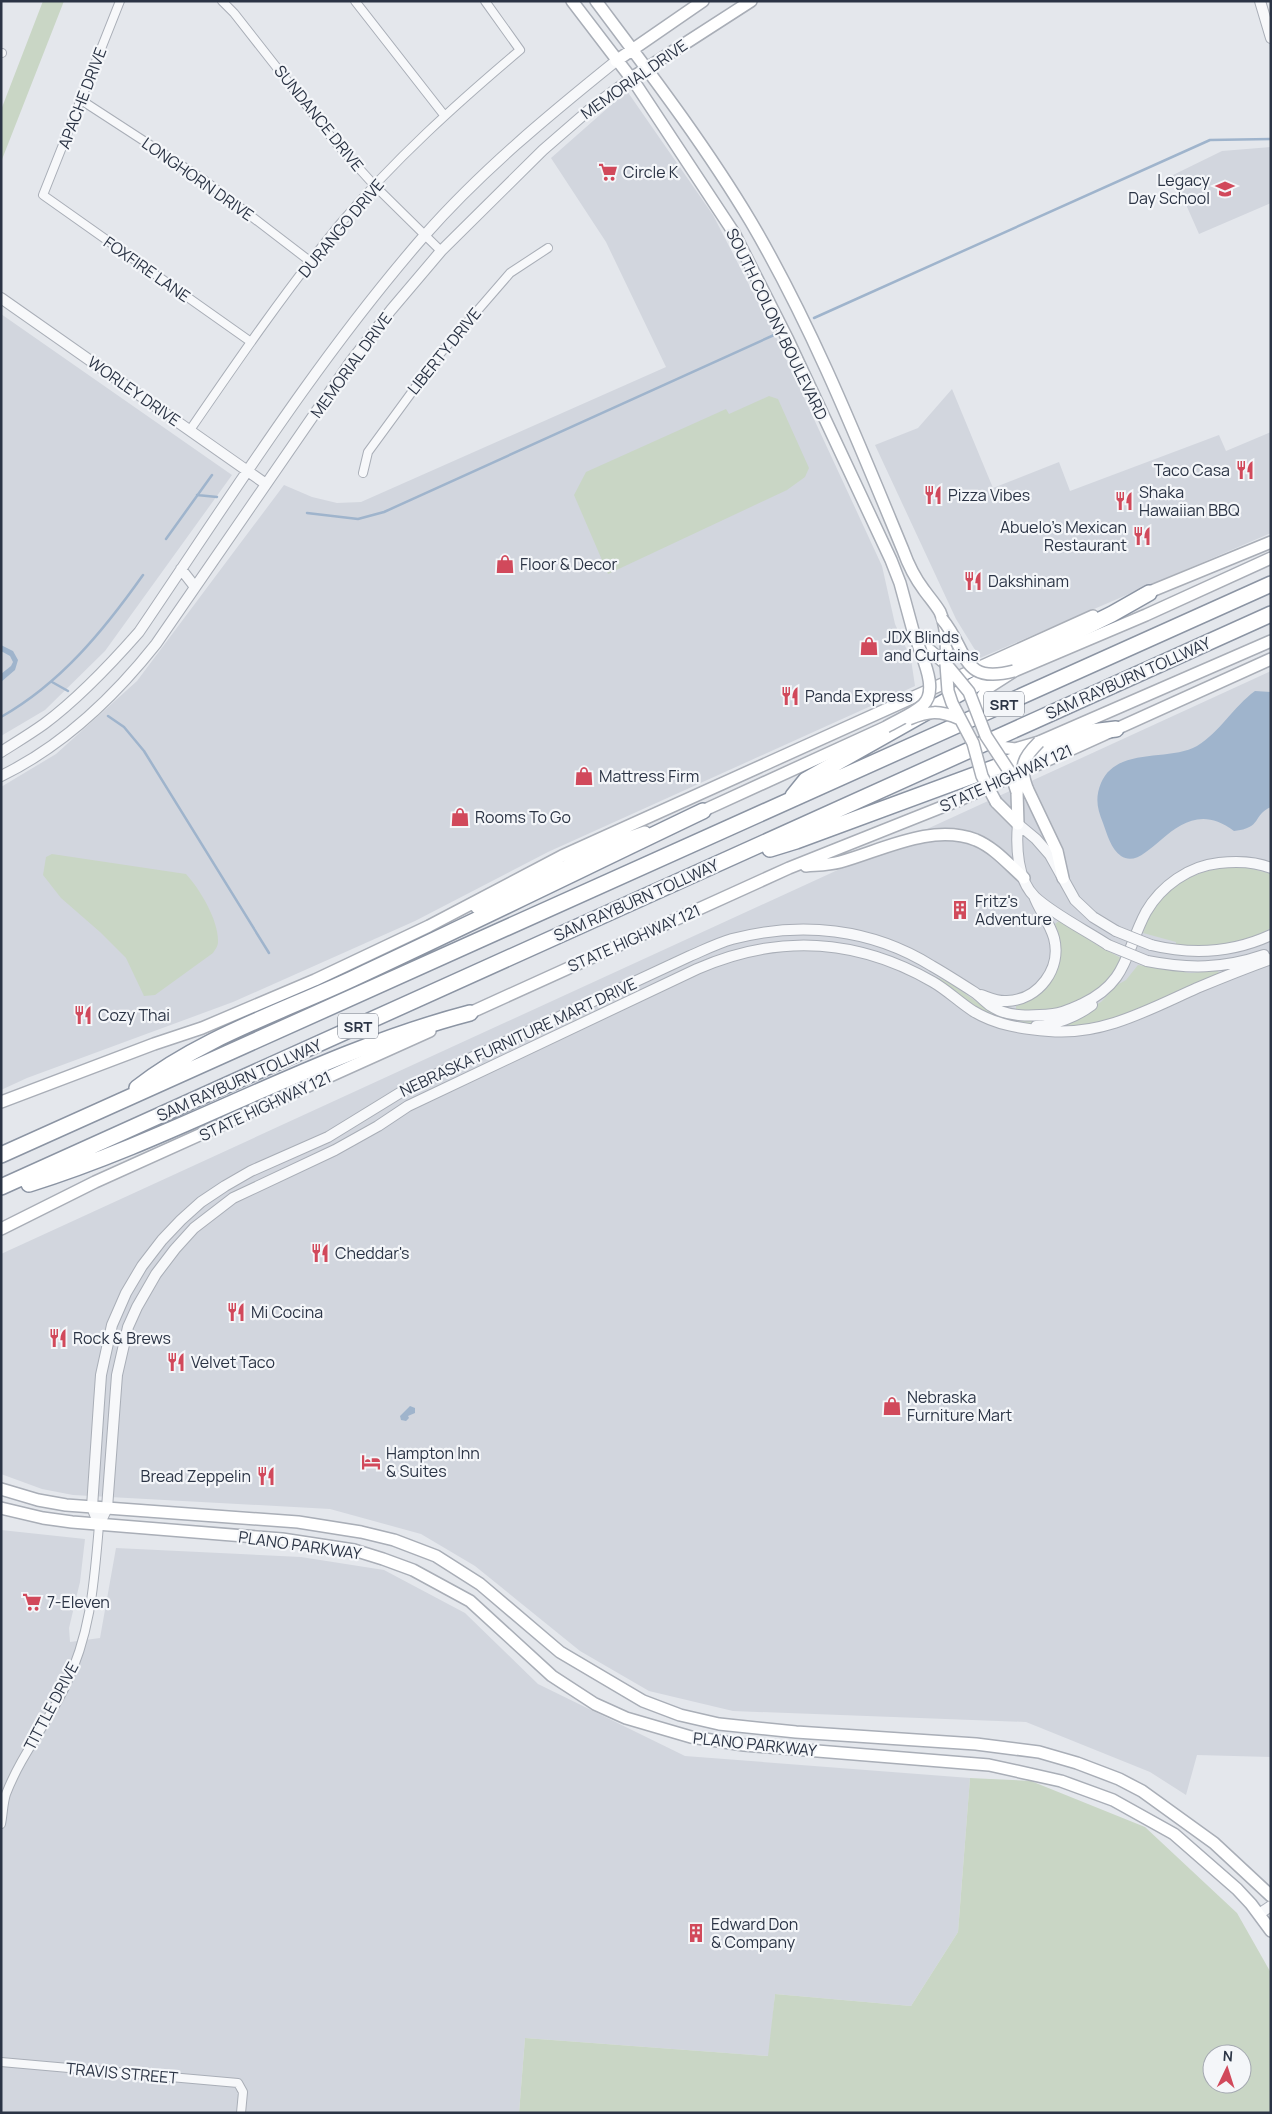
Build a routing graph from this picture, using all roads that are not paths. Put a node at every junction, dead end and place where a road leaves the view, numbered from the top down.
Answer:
1 (120, 1) edge
2 (222, 1) edge
3 (355, 1) edge
4 (485, 1) edge
5 (572, 1) edge
6 (596, 1) edge
7 (703, 1) edge
8 (751, 1) edge
9 (1260, 1) edge
10 (1271, 38) edge
11 (632, 50) junction
12 (616, 61) junction
13 (647, 68) junction
14 (630, 79) junction
15 (81, 100) junction
16 (444, 115) junction
17 (375, 186) junction
18 (43, 195) joint
19 (752, 224) junction
20 (734, 233) junction
21 (425, 235) junction
22 (548, 248) dead end
23 (441, 251) junction
24 (311, 262) junction
25 (1, 298) edge
26 (251, 342) junction
27 (190, 430) junction
28 (867, 464) junction
29 (846, 466) junction
30 (248, 470) junction
31 (363, 472) dead end
32 (851, 478) junction
33 (266, 484) junction
34 (1271, 542) edge
35 (1271, 558) edge
36 (181, 569) junction
37 (174, 579) junction
38 (1271, 584) edge
39 (195, 587) junction
40 (1149, 593) junction
41 (941, 614) junction
42 (1271, 614) edge
43 (1271, 641) edge
44 (917, 642) junction
45 (1271, 659) edge
46 (946, 664) junction
47 (1014, 671) junction
48 (977, 712) junction
49 (960, 719) junction
50 (886, 727) junction
51 (1116, 728) junction
52 (1039, 742) junction
53 (993, 746) junction
54 (1, 752) edge
55 (1, 776) edge
56 (1022, 790) junction
57 (790, 800) junction
58 (703, 811) junction
59 (1018, 824) junction
60 (715, 865) junction
61 (789, 868) junction
62 (1271, 868) edge
63 (1024, 878) junction
64 (1063, 878) junction
65 (1034, 896) junction
66 (429, 926) junction
67 (1271, 935) edge
68 (1271, 952) edge
69 (1271, 959) edge
70 (976, 993) junction
71 (1100, 995) junction
72 (470, 1013) junction
73 (1022, 1028) junction
74 (120, 1101) junction
75 (1, 1102) edge
76 (1, 1154) edge
77 (1, 1187) edge
78 (1, 1192) edge
79 (1, 1229) edge
80 (1, 1489) edge
81 (92, 1507) junction
82 (1, 1508) edge
83 (107, 1508) junction
84 (99, 1525) junction
85 (1, 1824) edge
86 (1271, 1896) edge
87 (1271, 1906) edge
88 (1258, 1914) junction
89 (1270, 1928) edge
90 (1, 2062) edge
91 (241, 2113) edge

1 - 15 street, APACHE DRIVE
2 - 17 street, SUNDANCE DRIVE
3 - 16 street
4 - 16 street, DURANGO DRIVE
5 - 12 main road, SOUTH COLONY BOULEVARD
6 - 11 main road, SOUTH COLONY BOULEVARD
7 - 11 main road, MEMORIAL DRIVE
8 - 13 main road, MEMORIAL DRIVE
9 - 10 street
11 - 12 main road, MEMORIAL DRIVE
11 - 13 main road, SOUTH COLONY BOULEVARD
12 - 14 main road, SOUTH COLONY BOULEVARD
12 - 21 street, MEMORIAL DRIVE
13 - 14 main road, MEMORIAL DRIVE
13 - 19 main road, SOUTH COLONY BOULEVARD
14 - 20 main road, SOUTH COLONY BOULEVARD
14 - 23 street, MEMORIAL DRIVE
15 - 18 street, APACHE DRIVE
15 - 24 street, LONGHORN DRIVE
16 - 17 street, DURANGO DRIVE
17 - 21 street, SUNDANCE DRIVE
17 - 24 street, DURANGO DRIVE
18 - 26 street, FOXFIRE LANE
19 - 20 main road
19 - 28 main road, SOUTH COLONY BOULEVARD
20 - 29 main road, SOUTH COLONY BOULEVARD
21 - 23 street, SUNDANCE DRIVE
21 - 30 street, MEMORIAL DRIVE
22 - 31 street, LIBERTY DRIVE
23 - 33 street, MEMORIAL DRIVE
24 - 26 street, DURANGO DRIVE
25 - 27 street, WORLEY DRIVE
26 - 27 street, DURANGO DRIVE
27 - 30 street, WORLEY DRIVE
28 - 29 main road
28 - 32 main road
28 - 41 main road, SOUTH COLONY BOULEVARD
29 - 32 main road, SOUTH COLONY BOULEVARD
30 - 33 street, WORLEY DRIVE
30 - 36 street, MEMORIAL DRIVE
32 - 44 main road, SOUTH COLONY BOULEVARD
33 - 39 street, MEMORIAL DRIVE
34 - 40 main road
35 - 47 main road
36 - 37 street, MEMORIAL DRIVE
36 - 39 street
37 - 39 street
37 - 54 street, MEMORIAL DRIVE
38 - 57 highway, SAM RAYBURN TOLLWAY / SRT
39 - 55 street, MEMORIAL DRIVE
40 - 57 highway
40 - 66 main road
41 - 46 main road, SOUTH COLONY BOULEVARD
41 - 47 main road, bridge
42 - 60 highway, SAM RAYBURN TOLLWAY / SRT
43 - 52 main road
44 - 46 main road
44 - 50 main road, SOUTH COLONY BOULEVARD, bridge
45 - 51 main road, STATE HIGHWAY 121
46 - 48 main road, bridge
46 - 49 main road, SOUTH COLONY BOULEVARD, bridge
47 - 48 main road, bridge
48 - 53 main road, bridge
49 - 50 main road, bridge
49 - 59 main road, SOUTH COLONY BOULEVARD, bridge
50 - 58 main road
51 - 60 highway
51 - 61 main road, STATE HIGHWAY 121
52 - 53 main road
52 - 56 main road, bridge
53 - 56 main road, bridge
56 - 59 main road
56 - 64 main road
57 - 74 highway, SAM RAYBURN TOLLWAY / SRT
58 - 66 main road
58 - 74 highway
59 - 63 street
59 - 64 street
60 - 77 highway, SAM RAYBURN TOLLWAY / SRT
61 - 63 main road
61 - 72 main road, STATE HIGHWAY 121
62 - 71 street, NEBRASKA FURNITURE MART DRIVE
63 - 65 street
64 - 67 street, bridge
65 - 68 street, bridge
65 - 70 street
66 - 75 main road
69 - 73 street, NEBRASKA FURNITURE MART DRIVE
70 - 71 street, NEBRASKA FURNITURE MART DRIVE
70 - 81 street, NEBRASKA FURNITURE MART DRIVE
71 - 73 street
72 - 78 highway
72 - 79 main road, STATE HIGHWAY 121
73 - 83 street, NEBRASKA FURNITURE MART DRIVE
74 - 76 highway, SAM RAYBURN TOLLWAY / SRT
80 - 81 main road, PLANO PARKWAY
81 - 83 main road, PLANO PARKWAY
81 - 84 street, NEBRASKA FURNITURE MART DRIVE
82 - 84 main road, PLANO PARKWAY
83 - 84 street, NEBRASKA FURNITURE MART DRIVE
83 - 86 main road, PLANO PARKWAY
84 - 85 street, TITTLE DRIVE
84 - 88 main road, PLANO PARKWAY
87 - 88 street
88 - 89 main road, PLANO PARKWAY
90 - 91 street, TRAVIS STREET

